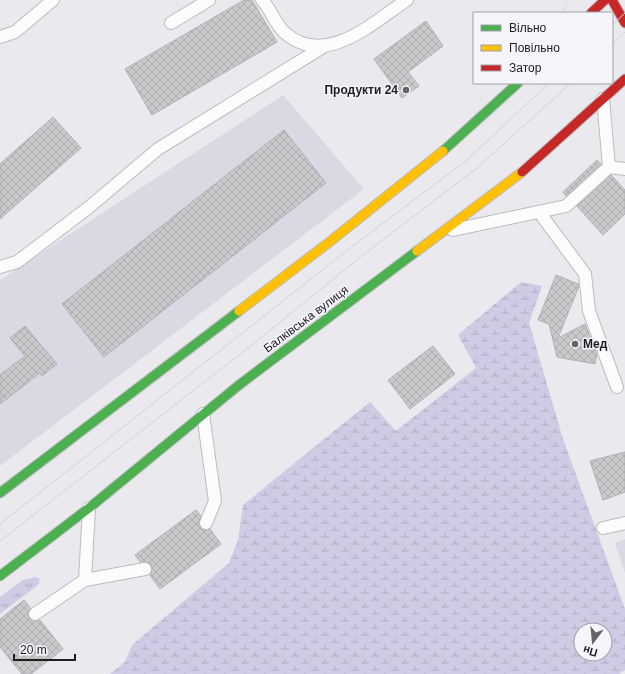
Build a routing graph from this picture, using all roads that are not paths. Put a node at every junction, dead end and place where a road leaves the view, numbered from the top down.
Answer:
1 (53, 0) edge
2 (209, 0) edge
3 (262, 0) edge
4 (407, 0) edge
5 (605, 0) edge
6 (612, 0) edge
7 (592, 12) edge
8 (171, 23) dead end
9 (625, 23) edge
10 (0, 37) edge
11 (323, 47) junction
12 (625, 79) edge
13 (517, 84) edge
14 (603, 99) junction
15 (610, 167) junction
16 (625, 169) edge
17 (539, 212) junction
18 (442, 232) junction
19 (0, 267) edge
20 (617, 387) dead end
21 (203, 414) junction
22 (0, 493) edge
23 (89, 508) junction
24 (206, 523) dead end
25 (625, 523) edge
26 (603, 528) dead end
27 (145, 569) dead end
28 (0, 576) edge
29 (85, 580) junction
30 (35, 614) dead end

1 - 10 lane
2 - 8 lane
3 - 11 lane
4 - 11 lane
5 - 7 main road
6 - 9 main road
11 - 19 lane
12 - 14 main road, Балківська вулиця
13 - 22 main road
14 - 15 lane
14 - 18 main road, Балківська вулиця
15 - 16 lane
15 - 17 lane
17 - 18 lane
17 - 20 lane
18 - 21 main road, Балківська вулиця
21 - 23 main road, Балківська вулиця
21 - 24 lane
23 - 28 main road, Балківська вулиця
23 - 29 lane
25 - 26 lane
27 - 29 lane
29 - 30 lane

